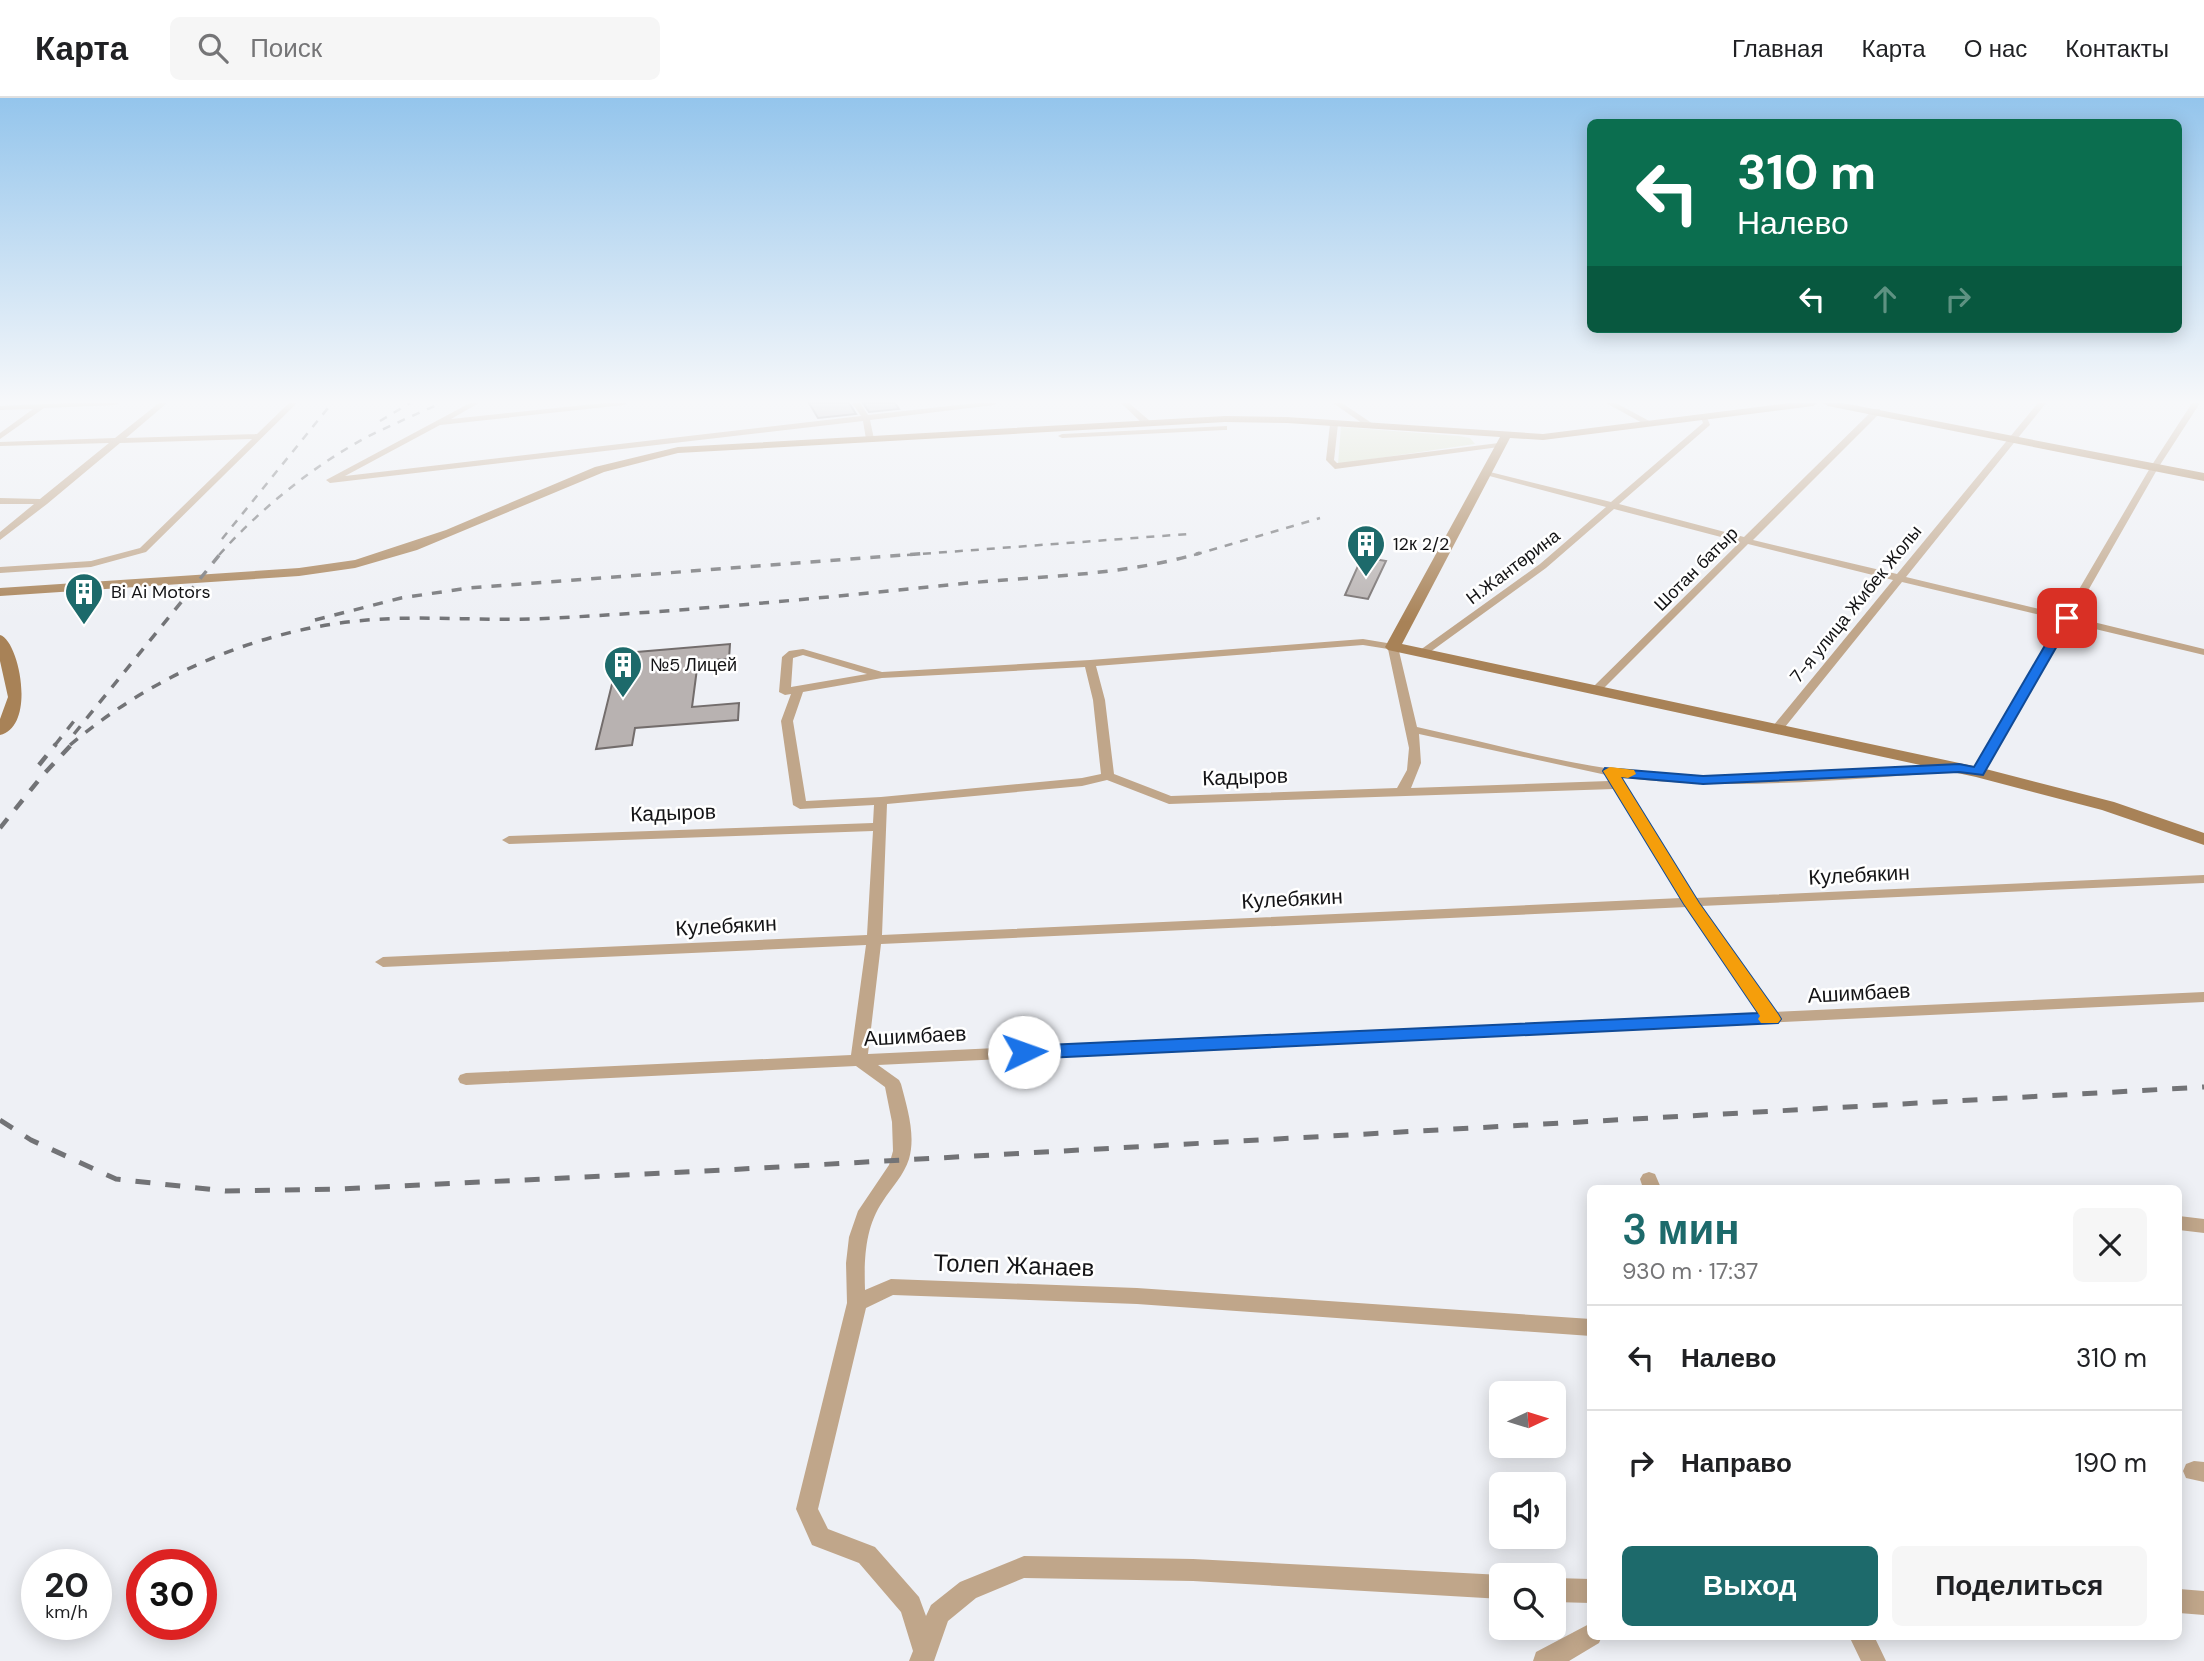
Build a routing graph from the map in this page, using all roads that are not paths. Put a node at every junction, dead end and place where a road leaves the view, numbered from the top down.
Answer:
1 (75, 476) edge
2 (218, 476) edge
3 (337, 476) edge
4 (365, 476) edge
5 (583, 476) edge
6 (1483, 476) edge
7 (1500, 476) edge
8 (1648, 476) edge
9 (1812, 476) edge
10 (1981, 476) edge
11 (2149, 476) edge
12 (0, 501) edge
13 (44, 502) junction
14 (1614, 506) junction
15 (0, 537) edge
16 (1747, 541) junction
17 (0, 570) edge
18 (1899, 578) junction
19 (1, 592) edge
20 (2067, 618) junction
21 (0, 639) edge
22 (1393, 646) junction
23 (2204, 652) edge
24 (1422, 653) junction
25 (1090, 663) junction
26 (882, 675) junction
27 (6, 678) edge
28 (1596, 690) junction
29 (799, 691) junction
30 (1412, 729) junction
31 (1777, 729) junction
32 (0, 730) edge
33 (1959, 768) junction
34 (1610, 771) junction
35 (1978, 772) junction
36 (1108, 776) junction
37 (1618, 785) junction
38 (1401, 793) junction
39 (881, 801) junction
40 (881, 827) junction
41 (2204, 839) edge
42 (509, 840) dead end
43 (2204, 879) edge
44 (1692, 904) junction
45 (874, 940) junction
46 (383, 962) dead end
47 (2204, 997) edge
48 (1772, 1019) junction
49 (859, 1060) junction
50 (466, 1079) dead end
51 (2182, 1223) edge
52 (2204, 1226) edge
53 (857, 1303) junction
54 (1587, 1328) edge
55 (1489, 1586) edge
56 (1566, 1590) edge
57 (1587, 1591) edge
58 (2182, 1601) edge
59 (2204, 1603) edge
60 (1587, 1637) edge
61 (1863, 1640) edge
62 (923, 1656) edge
63 (1545, 1661) edge
64 (1874, 1661) edge

1 - 13 street
2 - 17 street
3 - 4 street
5 - 19 main road
6 - 22 main road
7 - 14 street
8 - 14 street, Н.Жантөрина
9 - 16 street, Шотан батыр
10 - 18 street, 7-я улица Жибек Жолы
11 - 20 street
12 - 13 street
13 - 15 street
14 - 16 street
14 - 24 street, Н.Жантөрина
16 - 18 street
16 - 28 street, Шотан батыр
18 - 20 street
18 - 31 street, 7-я улица Жибек Жолы
20 - 23 street
20 - 35 street
21 - 27 main road
22 - 24 main road
22 - 25 street
22 - 30 street
24 - 28 main road
25 - 26 street
25 - 36 street
26 - 29 street
26 - 29 street
27 - 32 main road
28 - 31 main road
29 - 39 street
30 - 34 street
30 - 38 street
31 - 33 main road
33 - 34 street
33 - 35 main road
34 - 37 street
35 - 41 main road
36 - 38 street, Кадыров
36 - 39 street
37 - 38 street, Кадыров
37 - 44 street
39 - 40 street
40 - 42 street, Кадыров
40 - 45 street
43 - 44 street, Кулебякин
44 - 45 street, Кулебякин
44 - 48 street
45 - 46 street, Кулебякин
45 - 49 street
47 - 48 street, Ашимбаев
48 - 49 street, Ашимбаев
49 - 50 street, Ашимбаев
49 - 53 street
51 - 52 street
53 - 54 street, Толеп Жанаев
53 - 62 street
55 - 62 street
56 - 57 street
58 - 59 street
60 - 63 street
61 - 64 street

